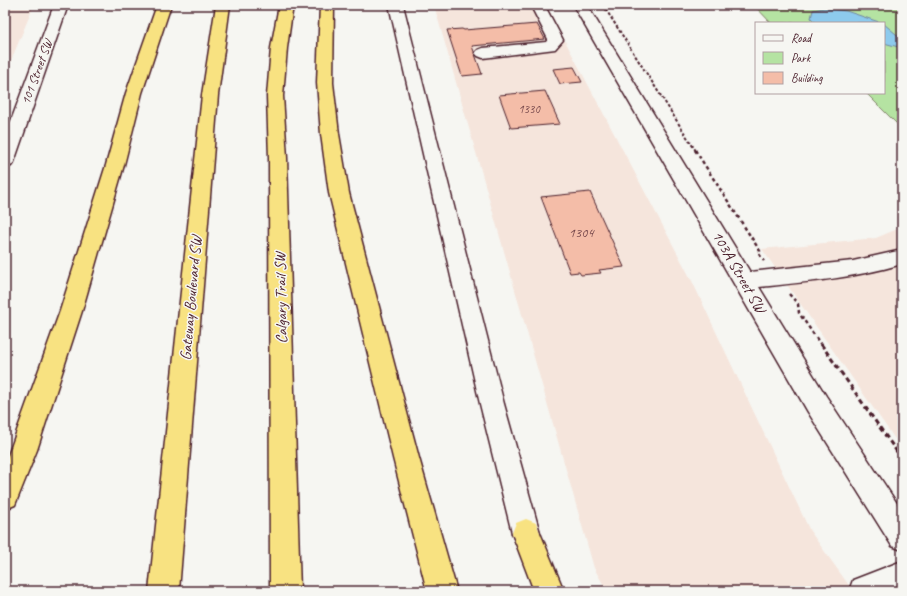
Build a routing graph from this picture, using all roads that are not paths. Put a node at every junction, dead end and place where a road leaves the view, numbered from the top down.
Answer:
1 (61, 5) edge
2 (164, 5) edge
3 (223, 5) edge
4 (280, 5) edge
5 (286, 5) edge
6 (327, 5) edge
7 (396, 5) edge
8 (580, 5) edge
9 (540, 10) dead end
10 (279, 48) junction
11 (483, 53) dead end
12 (5, 162) edge
13 (902, 257) edge
14 (745, 280) junction
15 (5, 496) edge
16 (526, 532) joint
17 (902, 536) edge
18 (902, 576) edge
19 (164, 591) edge
20 (285, 591) edge
21 (442, 591) edge
22 (549, 591) edge
23 (864, 591) edge

1 - 12 street, 101 Street SW
2 - 15 highway
3 - 19 highway, Gateway Boulevard SW
4 - 10 highway
5 - 10 highway, Calgary Trail SW
6 - 21 highway
7 - 16 street
8 - 14 street, 103A Street SW
9 - 11 street
10 - 20 highway, Calgary Trail SW
13 - 14 street
14 - 17 street, 103A Street SW
16 - 22 highway
18 - 23 street

